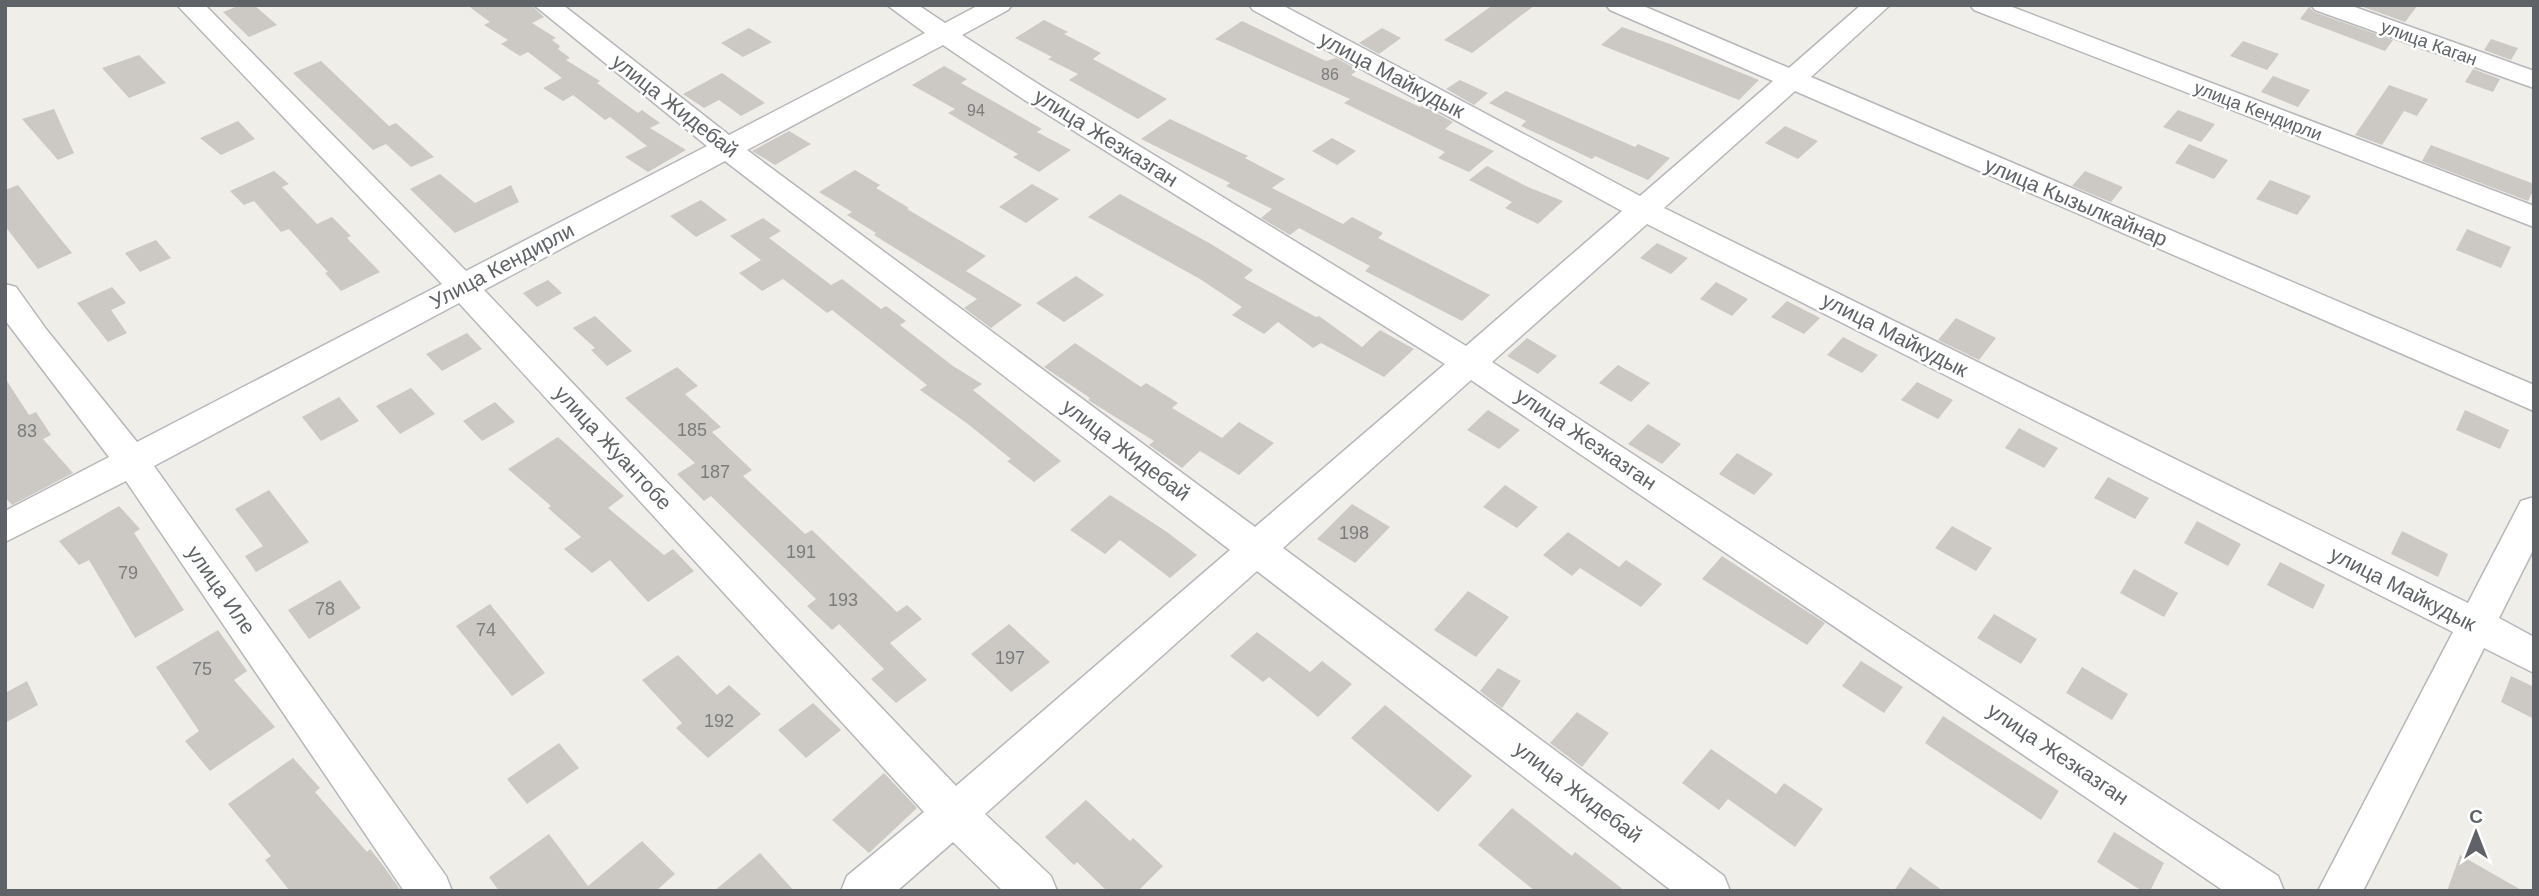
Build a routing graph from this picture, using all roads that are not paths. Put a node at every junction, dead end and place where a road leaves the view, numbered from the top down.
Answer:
1 (190, 5) edge
2 (547, 5) edge
3 (900, 5) edge
4 (999, 5) edge
5 (1262, 5) edge
6 (1619, 5) edge
7 (1877, 5) edge
8 (1983, 5) edge
9 (2324, 5) edge
10 (945, 34) junction
11 (1791, 80) junction
12 (2534, 80) edge
13 (728, 149) junction
14 (1643, 209) junction
15 (2534, 217) edge
16 (462, 286) junction
17 (5, 295) edge
18 (1468, 362) junction
19 (2534, 399) edge
20 (132, 463) junction
21 (2534, 511) edge
22 (5, 528) edge
23 (1255, 548) junction
24 (2476, 625) junction
25 (2534, 656) edge
26 (954, 814) junction
27 (430, 891) edge
28 (863, 891) edge
29 (1035, 891) edge
30 (1708, 891) edge
31 (2262, 891) edge
32 (2340, 891) edge

1 - 16 street, улица Жуантобе
2 - 13 street, улица Жидебай
3 - 10 street, улица Жезказган
4 - 10 street, Улица Кендирли
5 - 14 street, улица Майкудык
6 - 11 street, улица Кызылкайнар
7 - 11 street
8 - 15 street, улица Кендирли
9 - 12 street, улица Каган
10 - 13 street, Улица Кендирли
10 - 18 street, улица Жезказган
11 - 14 street
11 - 19 street, улица Кызылкайнар
13 - 16 street, Улица Кендирли
13 - 23 street, улица Жидебай
14 - 18 street
14 - 24 street, улица Майкудык
16 - 20 street, Улица Кендирли
16 - 26 street, улица Жуантобе
17 - 20 street, улица Иле
18 - 23 street
18 - 31 street, улица Жезказган
20 - 22 street, Улица Кендирли
20 - 27 street, улица Иле
21 - 24 street
23 - 26 street
23 - 30 street, улица Жидебай
24 - 25 street, улица Майкудык
24 - 32 street
26 - 28 street
26 - 29 street, улица Жуантобе

